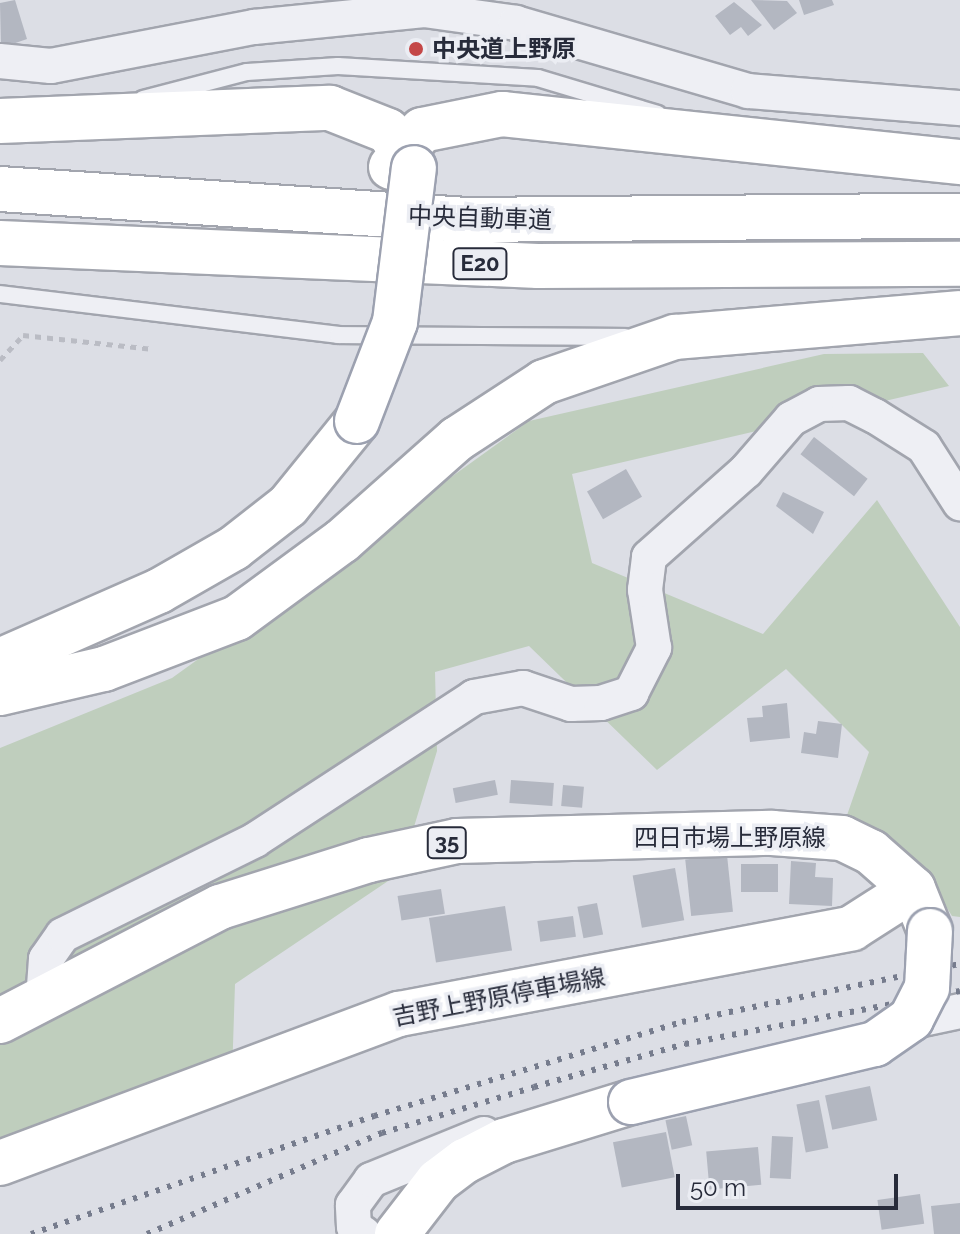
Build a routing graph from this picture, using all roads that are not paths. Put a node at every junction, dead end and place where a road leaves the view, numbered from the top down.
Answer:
1 (424, 5) edge
2 (0, 61) edge
3 (960, 108) edge
4 (0, 121) edge
5 (69, 121) junction
6 (719, 140) junction
7 (403, 161) junction
8 (960, 162) edge
9 (0, 189) edge
10 (960, 216) edge
11 (0, 243) edge
12 (960, 264) edge
13 (0, 294) edge
14 (960, 313) edge
15 (675, 337) junction
16 (345, 415) junction
17 (960, 503) edge
18 (0, 631) edge
19 (0, 661) edge
20 (0, 693) edge
21 (913, 889) junction
22 (43, 1000) junction
23 (960, 1011) edge
24 (0, 1021) edge
25 (0, 1163) edge
26 (364, 1234) edge
27 (397, 1234) edge

1 - 2 street
1 - 3 street
4 - 5 main road
5 - 6 lane
5 - 7 main road
6 - 7 main road
6 - 8 main road
7 - 16 main road, bridge
9 - 10 main road, 中央自動車道 / E20
11 - 12 main road, 中央自動車道 / E20
13 - 15 lane
14 - 15 main road
15 - 20 main road
16 - 18 main road
16 - 19 main road
17 - 22 street
21 - 22 main road, 四日市場上野原線 / 35
21 - 25 main road, 吉野上野原停車場線
21 - 27 main road, 四日市場上野原線 / 35, bridge
22 - 24 main road, 四日市場上野原線 / 35
23 - 26 street

